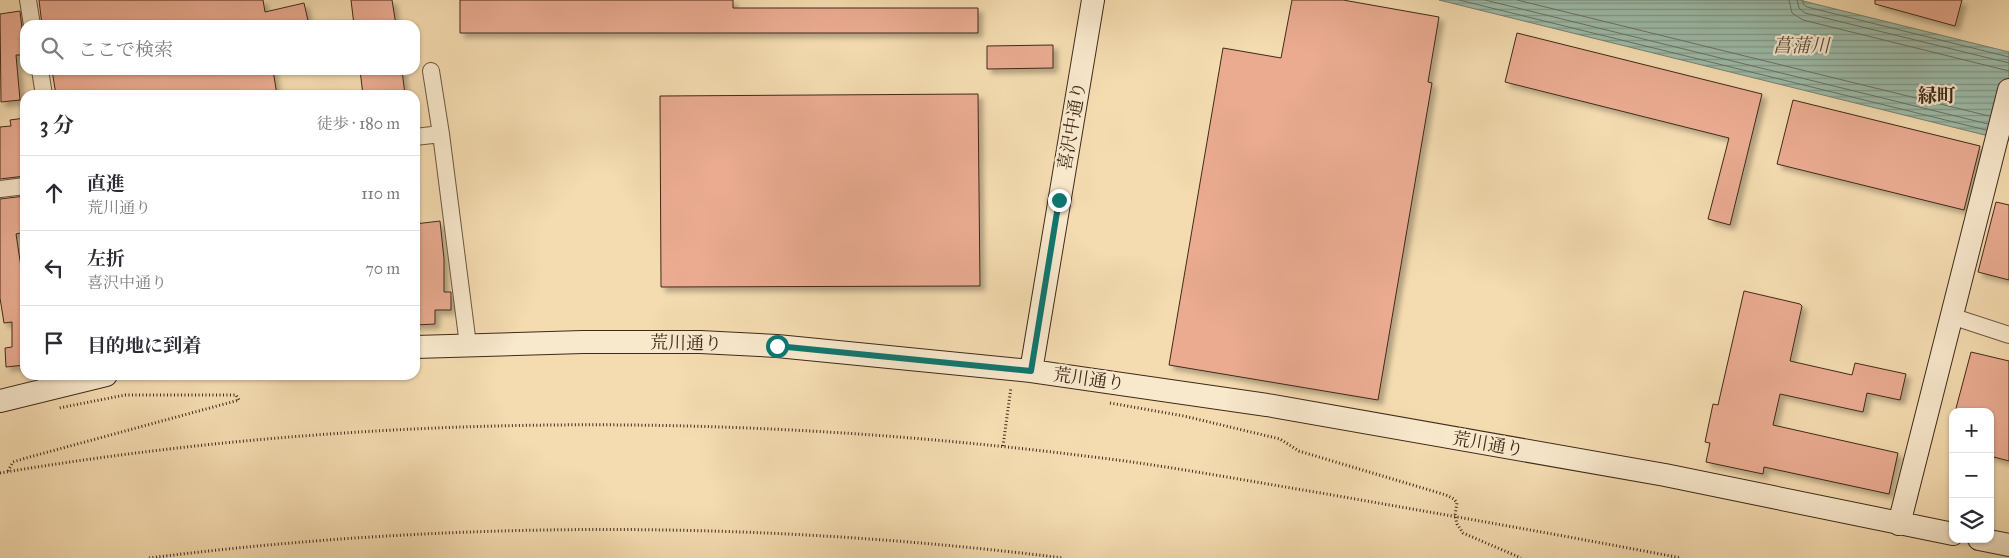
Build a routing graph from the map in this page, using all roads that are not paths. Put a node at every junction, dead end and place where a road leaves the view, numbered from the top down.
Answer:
1 (28, 0) edge
2 (1094, 0) edge
3 (31, 20) edge
4 (431, 70) dead end
5 (41, 75) edge
6 (43, 90) edge
7 (2009, 90) edge
8 (441, 134) junction
9 (420, 136) edge
10 (20, 187) edge
11 (0, 189) edge
12 (1951, 316) junction
13 (2009, 335) edge
14 (468, 345) junction
15 (420, 347) edge
16 (1022, 370) junction
17 (81, 380) edge
18 (0, 401) edge
19 (1899, 524) junction
20 (1949, 533) edge
21 (1994, 542) edge
22 (2009, 545) edge

1 - 3 street
2 - 16 street, 喜沢中通り
4 - 8 street
5 - 6 street
7 - 12 street
8 - 9 street
8 - 14 street
10 - 11 street
12 - 13 street
12 - 19 street
14 - 15 street, 荒川通り
14 - 16 street, 荒川通り
16 - 19 street, 荒川通り
17 - 18 street
19 - 20 street, 荒川通り
21 - 22 street

